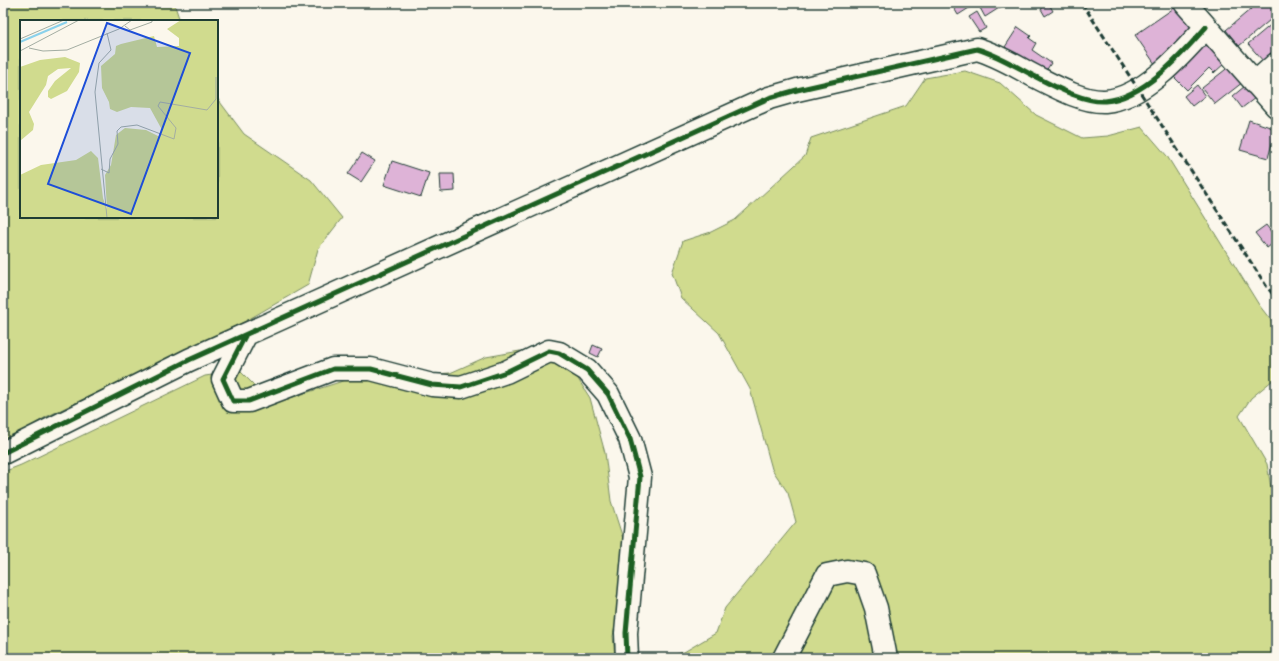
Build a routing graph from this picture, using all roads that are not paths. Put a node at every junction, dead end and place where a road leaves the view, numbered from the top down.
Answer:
1 (1185, 3) edge
2 (1206, 26) junction
3 (1276, 64) edge
4 (1255, 83) junction
5 (1276, 106) edge
6 (245, 336) junction
7 (3, 453) edge
8 (627, 658) edge
9 (784, 658) edge
10 (886, 658) edge

1 - 2 street
2 - 4 street
2 - 6 street
3 - 4 street
4 - 5 street
6 - 7 street
6 - 8 street
9 - 10 street

